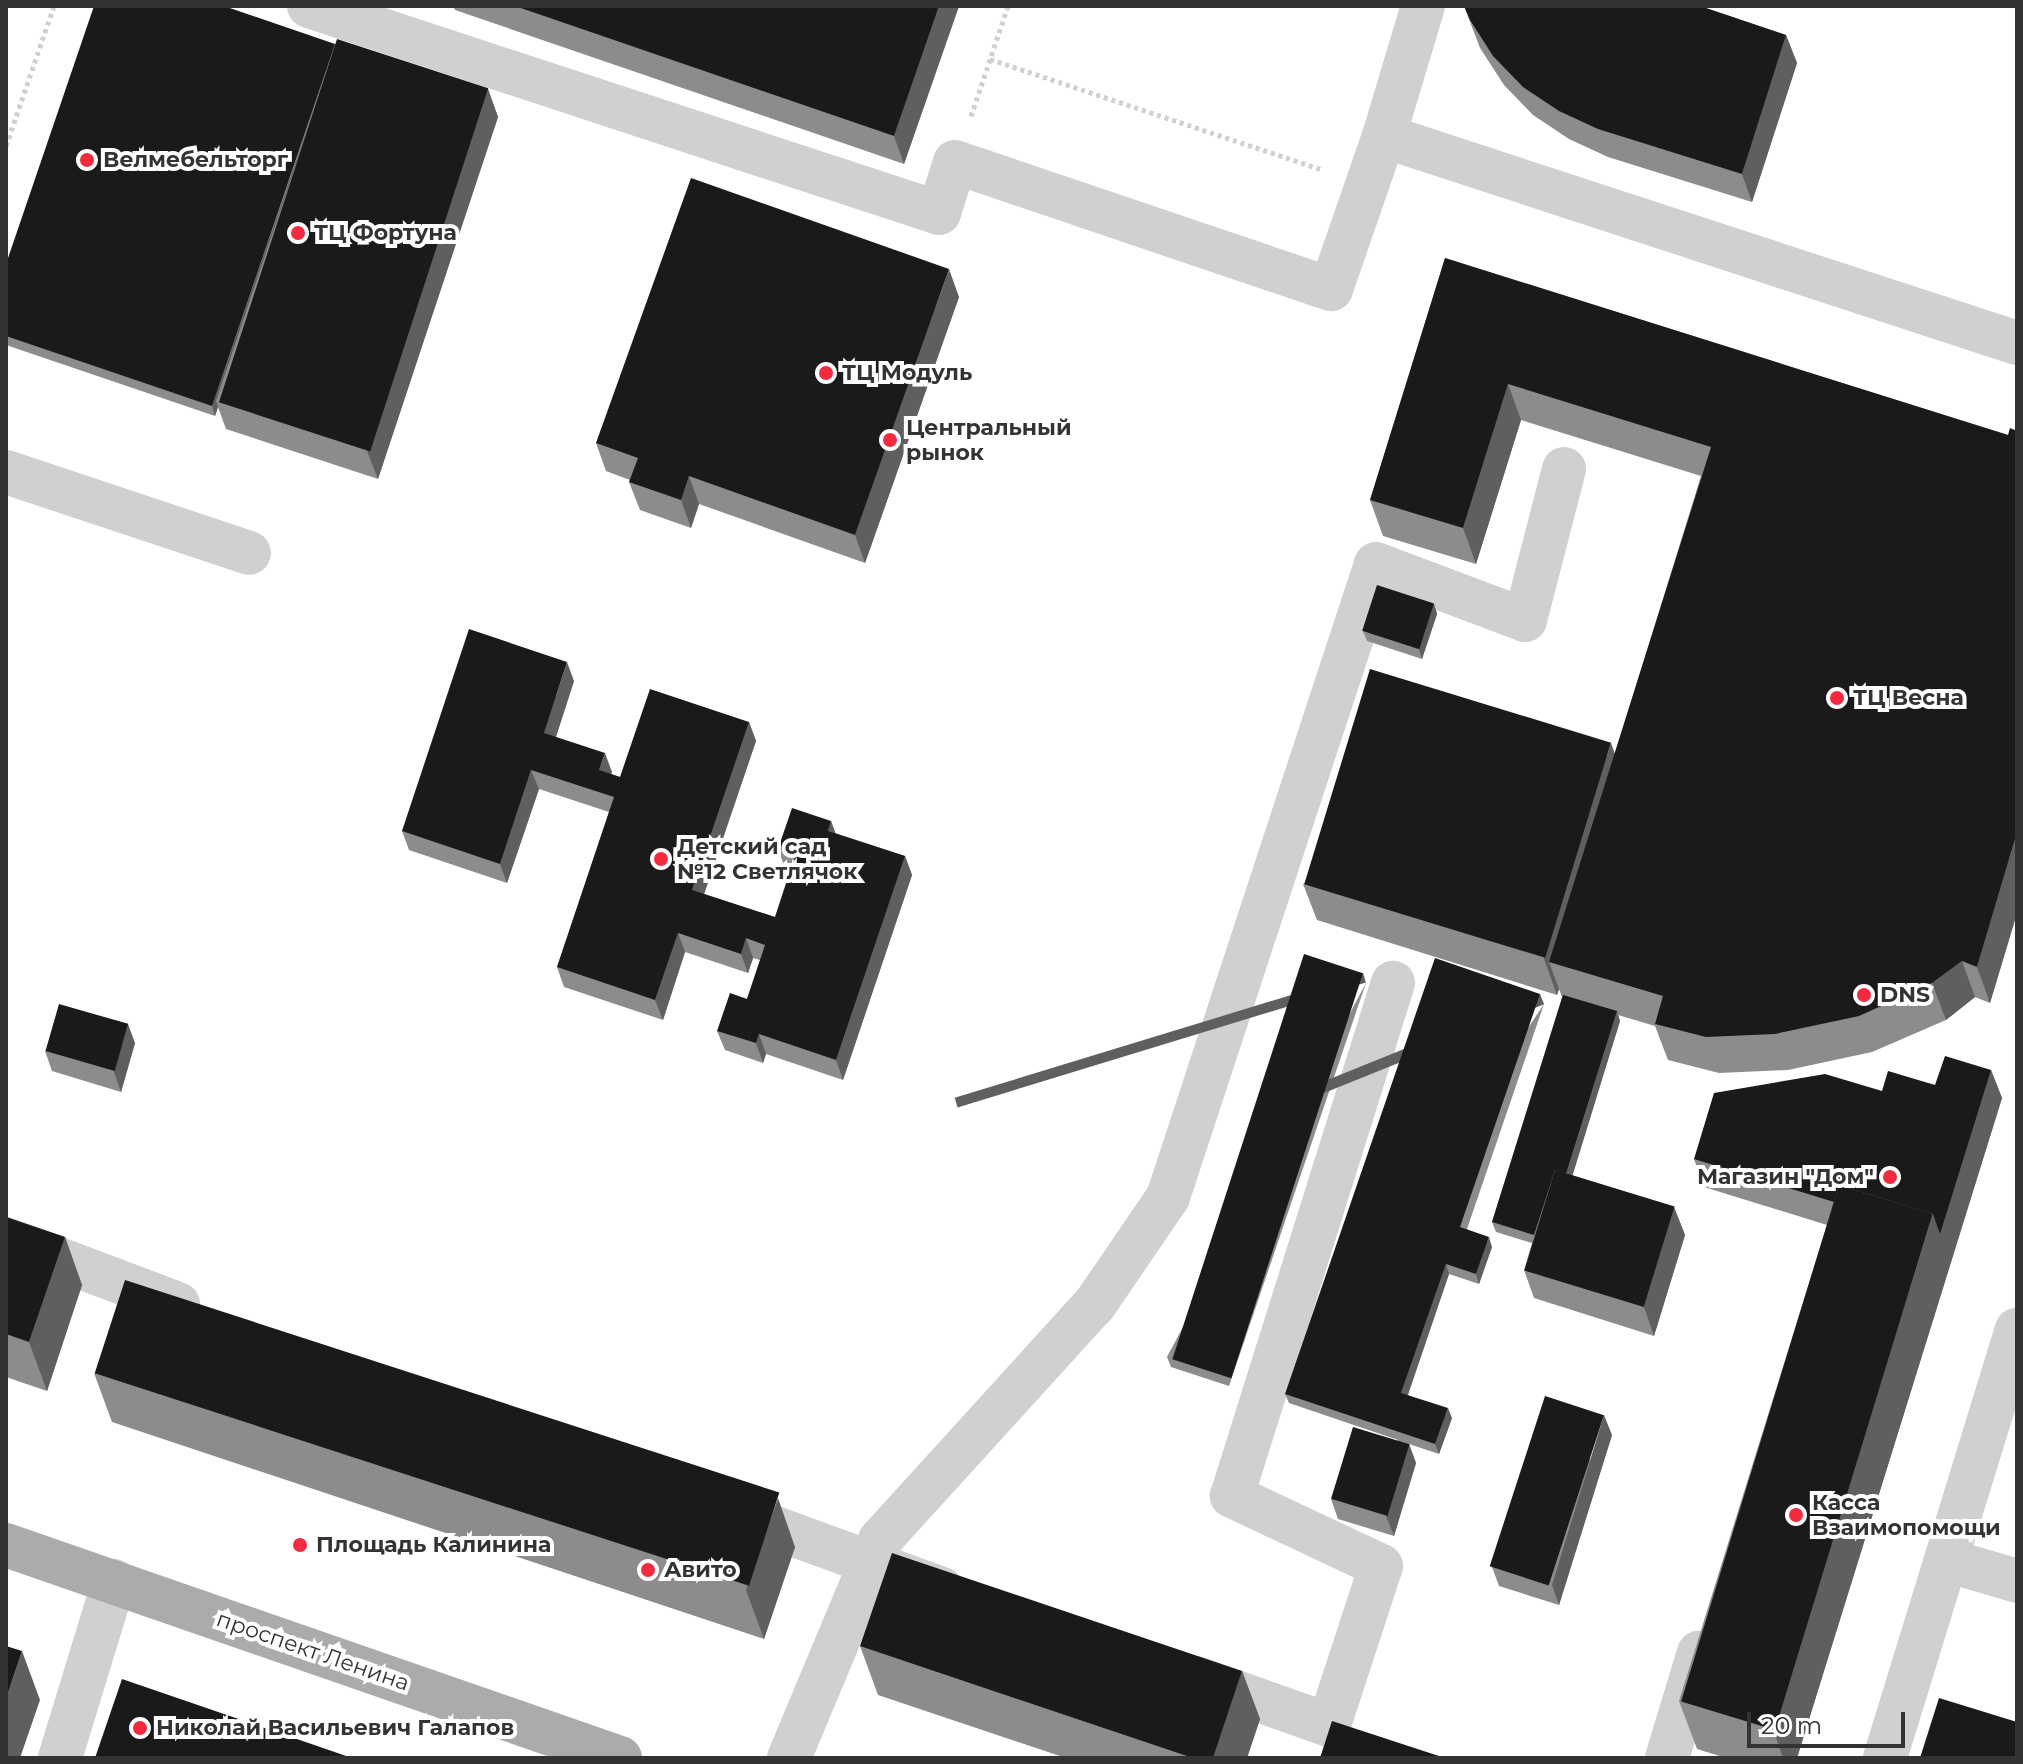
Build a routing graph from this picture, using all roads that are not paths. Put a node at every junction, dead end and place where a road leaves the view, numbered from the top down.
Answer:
1 (309, 6) edge
2 (1423, 6) edge
3 (1384, 136) junction
4 (2017, 343) edge
5 (1564, 469) dead end
6 (6, 472) edge
7 (249, 553) dead end
8 (1393, 983) dead end
9 (6, 1239) edge
10 (215, 1317) edge
11 (2017, 1330) edge
12 (706, 1502) edge
13 (6, 1545) edge
14 (1946, 1560) junction
15 (870, 1564) junction
16 (114, 1581) junction
17 (2017, 1581) edge
18 (974, 1600) edge
19 (1709, 1622) edge
20 (1151, 1662) edge
21 (1329, 1725) junction
22 (1371, 1737) edge
23 (60, 1758) edge
24 (620, 1758) edge
25 (789, 1758) edge
26 (1667, 1758) edge
27 (1885, 1758) edge

1 - 3 street
2 - 3 street
3 - 4 street
5 - 15 street
6 - 7 street
8 - 21 street
9 - 10 street
11 - 14 street
12 - 15 street
13 - 16 main road, проспект Ленина
14 - 17 street
14 - 27 street
15 - 18 street
15 - 25 street
16 - 23 street
16 - 24 main road, проспект Ленина
19 - 26 street
20 - 21 street
21 - 22 street

